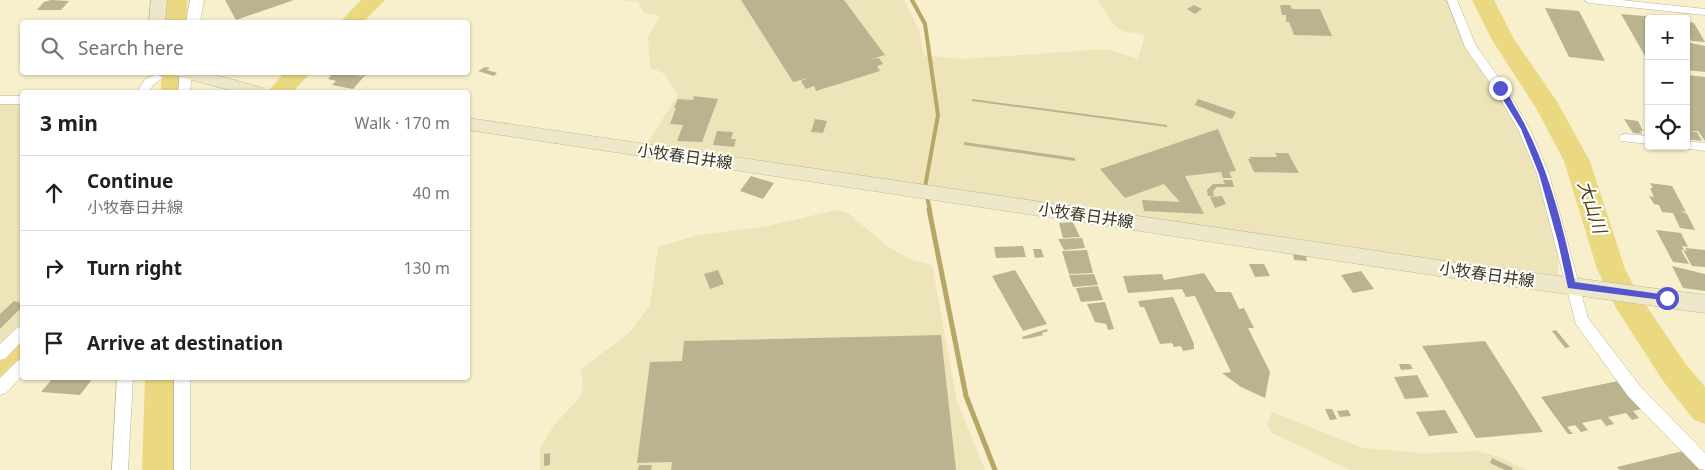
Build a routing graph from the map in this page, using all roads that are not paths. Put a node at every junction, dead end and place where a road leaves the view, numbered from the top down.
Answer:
1 (159, 0) edge
2 (196, 0) edge
3 (1452, 0) edge
4 (1588, 0) edge
5 (1705, 12) edge
6 (157, 20) edge
7 (193, 20) edge
8 (157, 75) edge
9 (185, 75) edge
10 (193, 75) edge
11 (145, 90) edge
12 (156, 90) edge
13 (184, 90) edge
14 (249, 90) edge
15 (0, 100) edge
16 (20, 100) edge
17 (470, 124) edge
18 (1626, 138) dead end
19 (1645, 140) edge
20 (1690, 146) edge
21 (1705, 148) edge
22 (1573, 286) junction
23 (1705, 304) edge
24 (20, 334) edge
25 (0, 354) edge
26 (20, 368) edge
27 (126, 380) edge
28 (182, 380) edge
29 (0, 388) edge
30 (1705, 464) edge
31 (120, 470) edge
32 (182, 470) edge

1 - 6 main road
2 - 7 street
3 - 22 street
4 - 5 street
8 - 11 street
8 - 12 street
9 - 13 street
10 - 14 main road
15 - 16 street
17 - 22 main road, 小牧春日井線
18 - 19 street
20 - 21 street
22 - 23 main road, 小牧春日井線
22 - 30 street
24 - 25 street
26 - 29 street
27 - 31 street
28 - 32 street

